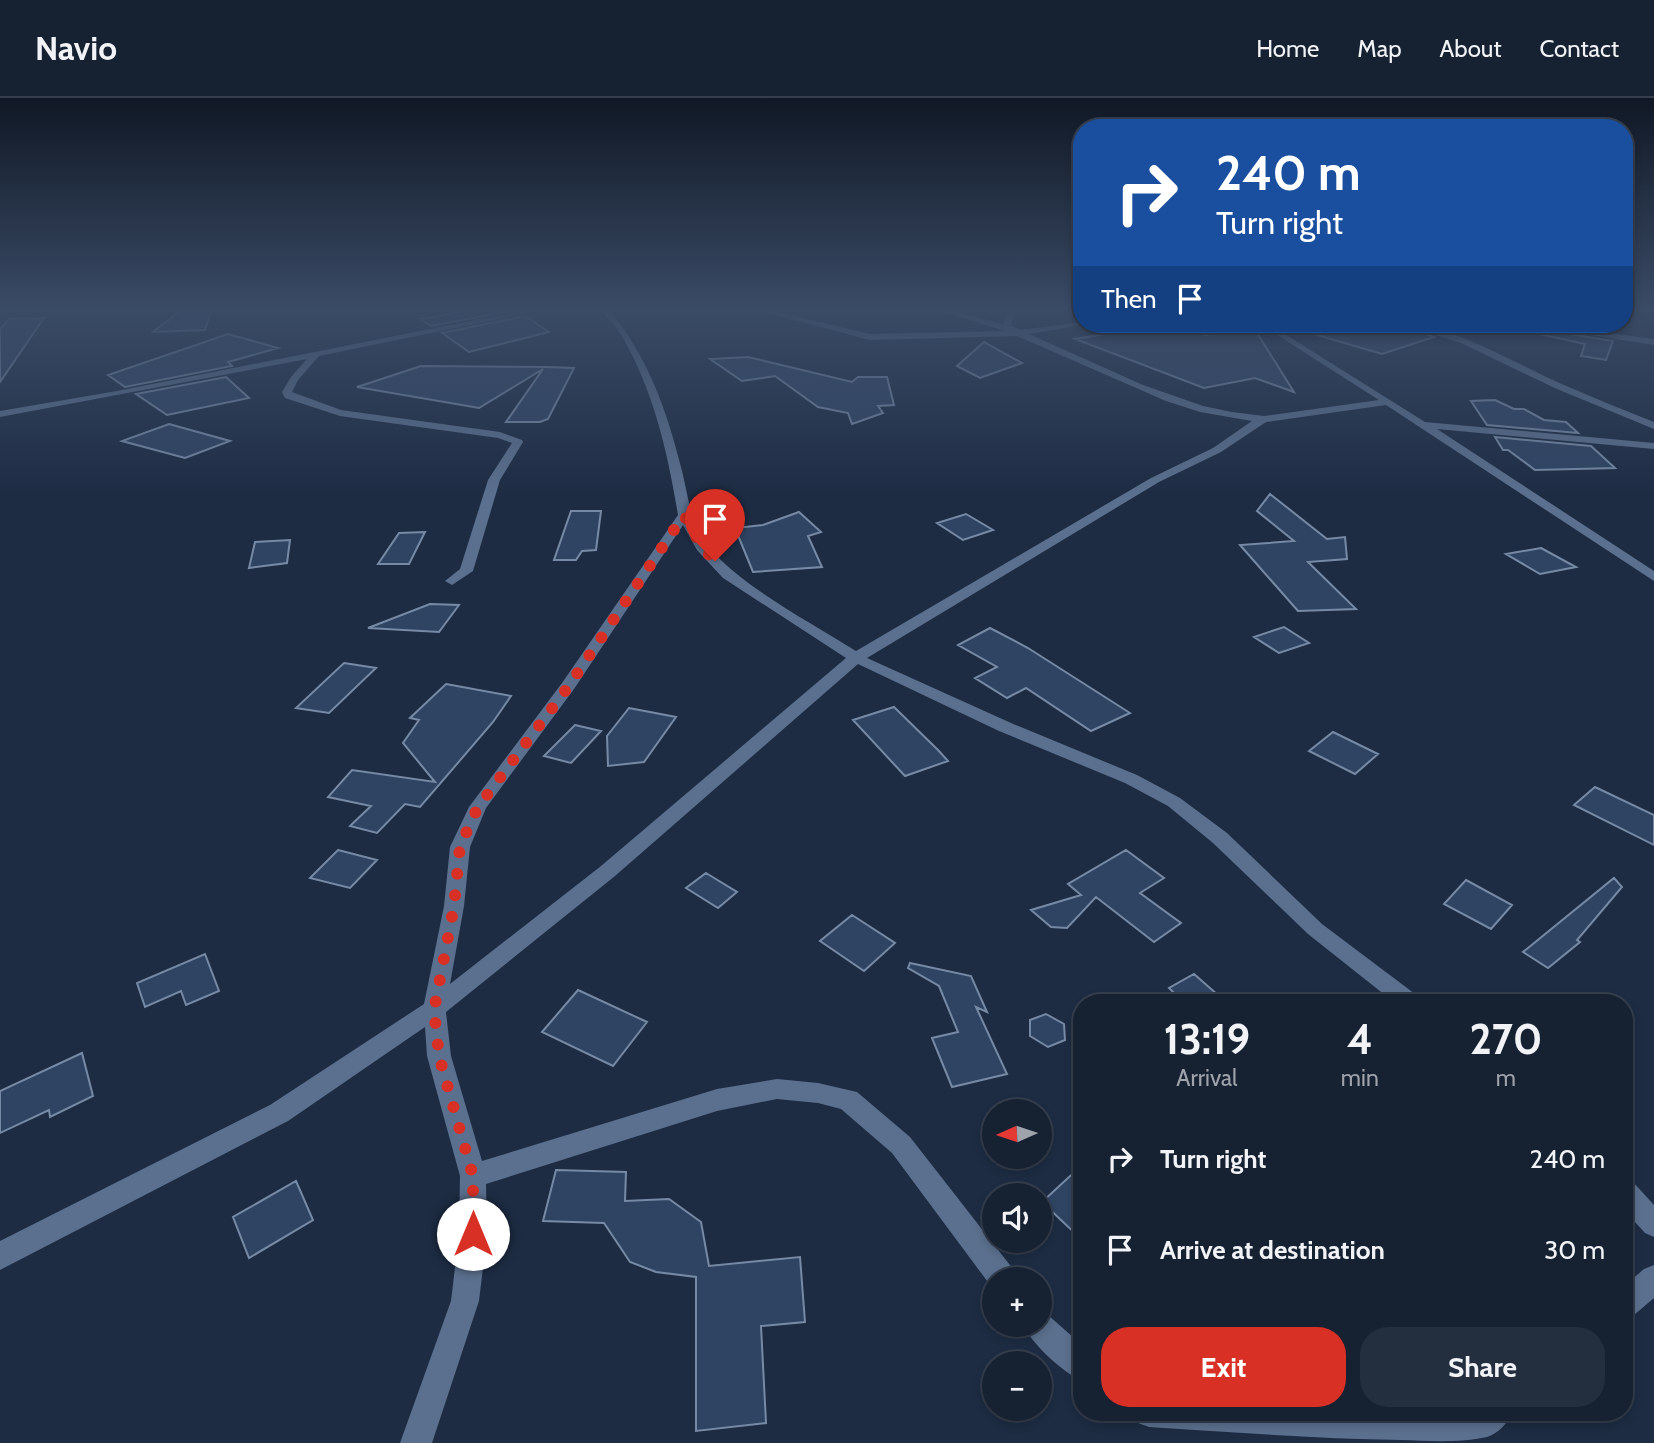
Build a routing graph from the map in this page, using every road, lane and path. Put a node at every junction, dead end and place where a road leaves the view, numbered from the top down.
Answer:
1 (228, 371) edge
2 (302, 371) edge
3 (644, 371) edge
4 (1103, 371) edge
5 (1339, 371) edge
6 (1526, 371) edge
7 (1388, 402) junction
8 (0, 414) edge
9 (1264, 419) junction
10 (1423, 425) junction
11 (1654, 426) edge
12 (1654, 446) edge
13 (684, 515) junction
14 (1654, 577) edge
15 (452, 581) dead end
16 (856, 658) junction
17 (1399, 994) edge
18 (434, 1010) junction
19 (473, 1176) junction
20 (1633, 1201) edge
21 (1654, 1224) edge
22 (0, 1256) edge
23 (994, 1267) edge
24 (1654, 1279) edge
25 (1633, 1297) edge
26 (1051, 1337) edge
27 (1073, 1358) edge
28 (1304, 1421) edge
29 (1486, 1421) edge
30 (416, 1443) edge

1 - 8 street
2 - 15 street
3 - 13 street
4 - 9 street
5 - 7 street
6 - 11 street
7 - 9 street
7 - 10 street
9 - 16 street
10 - 12 street
10 - 14 street
13 - 16 street
13 - 18 street
16 - 17 street
16 - 18 street
18 - 19 street
18 - 22 street
19 - 23 street
19 - 30 street
20 - 21 street
24 - 25 street
26 - 27 street
28 - 29 street

